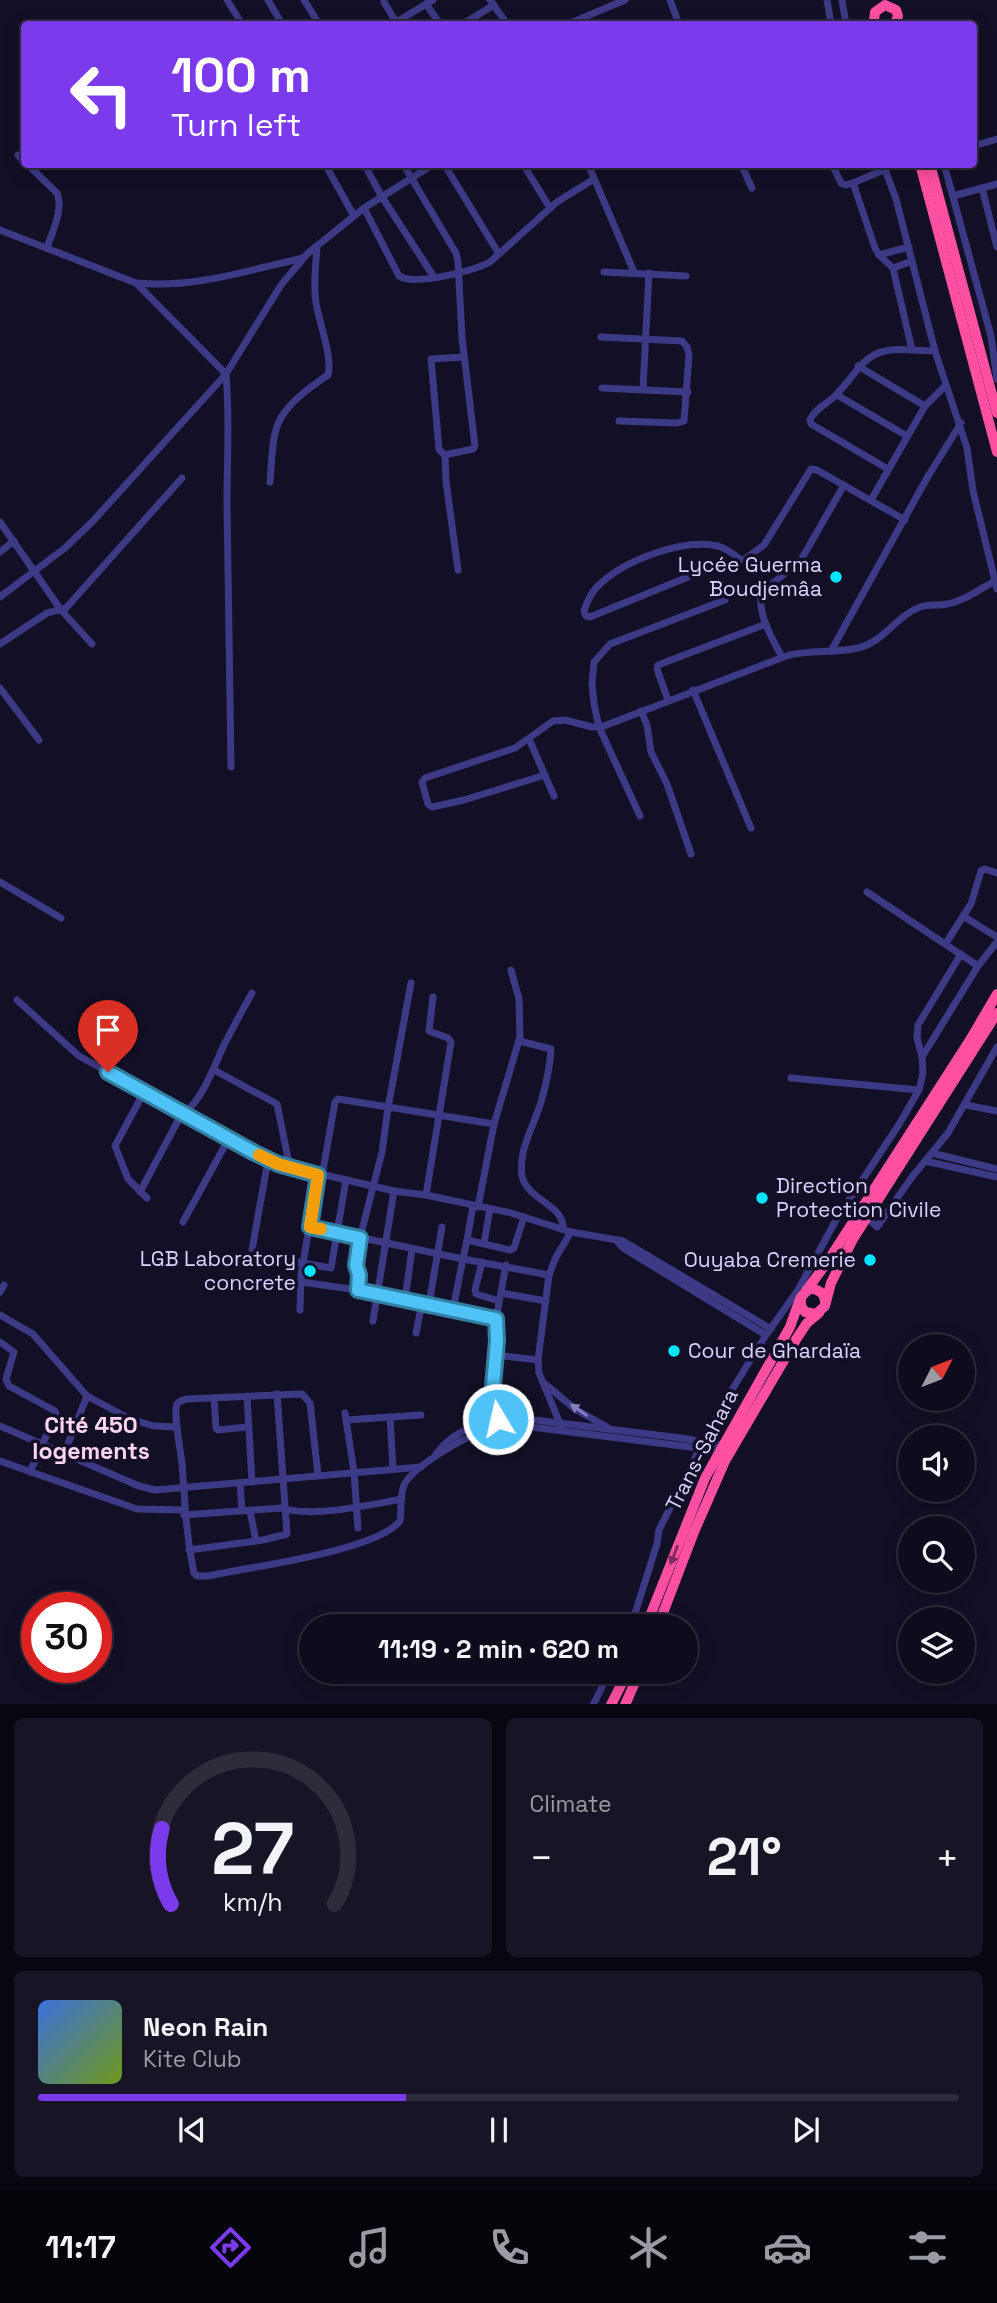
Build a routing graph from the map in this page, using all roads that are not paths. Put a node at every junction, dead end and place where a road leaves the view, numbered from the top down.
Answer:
1 (227, 0) edge
2 (268, 0) edge
3 (304, 0) edge
4 (625, 0) edge
5 (670, 0) edge
6 (827, 0) edge
7 (842, 0) edge
8 (871, 0) edge
9 (384, 2) dead end
10 (430, 2) edge
11 (492, 3) edge
12 (896, 13) edge
13 (240, 21) edge
14 (280, 21) edge
15 (317, 21) edge
16 (394, 21) edge
17 (401, 21) edge
18 (439, 21) edge
19 (467, 21) edge
20 (505, 21) edge
21 (575, 21) edge
22 (678, 21) edge
23 (830, 21) edge
24 (846, 21) edge
25 (874, 21) edge
26 (997, 139) edge
27 (977, 145) edge
28 (18, 155) dead end
29 (21, 158) edge
30 (31, 168) edge
31 (327, 168) edge
32 (366, 168) edge
33 (405, 168) edge
34 (427, 168) edge
35 (446, 168) edge
36 (525, 168) edge
37 (590, 168) edge
38 (743, 168) edge
39 (834, 168) edge
40 (883, 168) edge
41 (885, 168) edge
42 (922, 168) edge
43 (922, 168) edge
44 (945, 168) edge
45 (411, 178) junction
46 (594, 179) junction
47 (853, 183) junction
48 (997, 184) edge
49 (752, 188) dead end
50 (982, 188) junction
51 (953, 196) junction
52 (382, 197) junction
53 (364, 208) junction
54 (550, 208) junction
55 (354, 216) junction
56 (0, 230) edge
57 (317, 245) junction
58 (909, 247) junction
59 (997, 247) edge
60 (47, 248) junction
61 (499, 254) junction
62 (879, 256) junction
63 (303, 258) junction
64 (912, 261) junction
65 (893, 268) junction
66 (604, 272) dead end
67 (634, 272) junction
68 (458, 273) junction
69 (649, 273) junction
70 (686, 276) dead end
71 (434, 277) junction
72 (136, 283) junction
73 (601, 337) dead end
74 (645, 338) junction
75 (912, 350) junction
76 (935, 351) junction
77 (996, 353) edge
78 (464, 357) junction
79 (858, 366) junction
80 (226, 374) junction
81 (997, 379) edge
82 (946, 385) junction
83 (602, 388) dead end
84 (643, 389) junction
85 (688, 392) junction
86 (837, 395) junction
87 (925, 406) junction
88 (997, 413) edge
89 (619, 421) dead end
90 (961, 423) junction
91 (907, 436) junction
92 (997, 452) edge
93 (445, 455) junction
94 (888, 469) junction
95 (182, 478) dead end
96 (270, 482) dead end
97 (844, 485) junction
98 (871, 500) junction
99 (905, 520) junction
100 (0, 522) edge
101 (14, 541) junction
102 (0, 552) edge
103 (741, 560) junction
104 (458, 570) dead end
105 (35, 571) junction
106 (996, 585) edge
107 (0, 597) edge
108 (725, 600) dead end
109 (61, 610) junction
110 (766, 624) junction
111 (0, 644) edge
112 (92, 645) dead end
113 (831, 651) junction
114 (782, 657) junction
115 (0, 688) edge
116 (693, 691) junction
117 (668, 700) junction
118 (641, 711) junction
119 (599, 727) junction
120 (529, 739) junction
121 (39, 740) dead end
122 (230, 767) dead end
123 (545, 775) junction
124 (554, 796) dead end
125 (640, 816) dead end
126 (751, 828) dead end
127 (691, 854) dead end
128 (997, 873) edge
129 (0, 881) edge
130 (866, 892) dead end
131 (963, 916) junction
132 (61, 918) dead end
133 (997, 939) edge
134 (946, 943) junction
135 (961, 954) junction
136 (978, 966) junction
137 (511, 970) dead end
138 (411, 983) dead end
139 (252, 993) dead end
140 (997, 993) edge
141 (433, 997) dead end
142 (17, 1000) dead end
143 (997, 1013) edge
144 (520, 1041) junction
145 (996, 1051) edge
146 (922, 1057) junction
147 (214, 1070) junction
148 (791, 1078) dead end
149 (919, 1090) junction
150 (144, 1093) junction
151 (966, 1105) junction
152 (388, 1108) junction
153 (997, 1111) edge
154 (183, 1114) junction
155 (439, 1115) junction
156 (494, 1124) junction
157 (229, 1139) junction
158 (932, 1153) junction
159 (268, 1160) junction
160 (925, 1161) junction
161 (290, 1168) junction
162 (997, 1169) edge
163 (320, 1175) junction
164 (997, 1177) edge
165 (346, 1180) junction
166 (374, 1186) junction
167 (394, 1191) junction
168 (140, 1192) junction
169 (426, 1195) junction
170 (147, 1198) dead end
171 (476, 1206) junction
172 (490, 1209) junction
173 (524, 1217) junction
174 (867, 1217) junction
175 (183, 1222) dead end
176 (310, 1227) junction
177 (442, 1227) dead end
178 (567, 1230) junction
179 (337, 1233) junction
180 (360, 1238) junction
181 (467, 1240) junction
182 (484, 1243) junction
183 (386, 1245) junction
184 (412, 1249) junction
185 (437, 1254) junction
186 (463, 1259) junction
187 (482, 1262) junction
188 (304, 1263) junction
189 (506, 1265) junction
190 (549, 1275) junction
191 (301, 1282) junction
192 (358, 1290) junction
193 (802, 1293) junction
194 (379, 1295) junction
195 (500, 1297) junction
196 (405, 1299) junction
197 (546, 1301) junction
198 (425, 1304) junction
199 (822, 1308) junction
200 (453, 1309) junction
201 (300, 1310) dead end
202 (0, 1315) edge
203 (496, 1319) junction
204 (373, 1321) dead end
205 (768, 1332) junction
206 (416, 1333) dead end
207 (0, 1342) edge
208 (496, 1354) junction
209 (538, 1360) junction
210 (544, 1383) junction
211 (277, 1394) junction
212 (87, 1396) junction
213 (247, 1396) junction
214 (214, 1398) junction
215 (421, 1415) dead end
216 (390, 1417) junction
217 (498, 1419) junction
218 (561, 1423) junction
219 (0, 1426) edge
220 (177, 1427) junction
221 (247, 1427) junction
222 (618, 1431) junction
223 (562, 1432) junction
224 (43, 1445) junction
225 (701, 1445) junction
226 (726, 1449) junction
227 (64, 1454) junction
228 (434, 1457) junction
229 (0, 1461) edge
230 (422, 1467) junction
231 (393, 1469) junction
232 (30, 1472) junction
233 (354, 1472) junction
234 (318, 1475) junction
235 (284, 1478) junction
236 (252, 1482) junction
237 (240, 1483) junction
238 (183, 1488) junction
239 (402, 1499) junction
240 (357, 1507) junction
241 (286, 1510) junction
242 (246, 1511) junction
243 (184, 1512) junction
244 (358, 1528) dead end
245 (256, 1541) junction
246 (189, 1550) junction
247 (635, 1614) edge
248 (651, 1614) edge
249 (663, 1614) edge
250 (603, 1684) edge
251 (621, 1684) edge
252 (634, 1684) edge
253 (593, 1704) edge
254 (611, 1704) edge
255 (625, 1704) edge

1 - 13 street
2 - 14 street
3 - 15 street
4 - 21 street
5 - 22 street
6 - 23 street
7 - 24 street
8 - 25 highway
9 - 16 street
10 - 17 street
10 - 18 street
11 - 19 street
11 - 20 street
12 - 25 highway
26 - 27 street
28 - 29 street
30 - 60 street
31 - 55 street
32 - 52 street
33 - 45 street
34 - 45 street
35 - 61 street
36 - 54 street
37 - 46 street
38 - 49 street
39 - 47 street
40 - 47 street
41 - 58 street
42 - 88 highway
43 - 92 highway
44 - 51 street
45 - 52 street
45 - 68 street
46 - 54 street
46 - 67 street
47 - 62 street
48 - 50 street
50 - 51 street
50 - 59 street
51 - 77 street
52 - 53 street
52 - 71 street
53 - 55 street
53 - 71 street
54 - 61 street
55 - 57 street
56 - 60 street
57 - 63 street
57 - 96 street
58 - 62 street
58 - 64 street
60 - 72 street
61 - 68 street
62 - 65 street
63 - 72 street
63 - 80 street
64 - 65 street
64 - 76 street
65 - 75 street
66 - 67 street
67 - 69 street
68 - 71 street
68 - 78 street
69 - 70 street
69 - 74 street
72 - 80 street
73 - 74 street
74 - 84 street
74 - 85 street
75 - 76 street
75 - 79 street
76 - 82 street
77 - 81 street
78 - 93 street
78 - 93 street
79 - 86 street
79 - 87 street
80 - 105 street
80 - 122 street
82 - 87 street
82 - 90 street
83 - 84 street
84 - 85 street
85 - 89 street
86 - 91 street
86 - 94 street
87 - 91 street
90 - 99 street
90 - 106 street
91 - 94 street
93 - 104 street
94 - 98 street
95 - 109 street
97 - 98 street
97 - 103 street
97 - 110 street
98 - 99 street
99 - 113 street
100 - 101 street
101 - 102 street
101 - 105 street
103 - 103 street
105 - 107 street
105 - 109 street
106 - 113 street
108 - 119 street
109 - 111 street
109 - 112 street
110 - 114 street
110 - 117 street
113 - 114 street
114 - 116 street
115 - 121 street
116 - 117 street
116 - 126 street
117 - 118 street
118 - 119 street
118 - 127 street
119 - 120 street
119 - 125 street
120 - 123 street
120 - 123 street
123 - 124 street
128 - 131 street
129 - 132 street
130 - 134 street
131 - 133 street
131 - 134 street
133 - 136 street
134 - 135 street
135 - 136 street
135 - 146 street
136 - 146 street
137 - 144 street
138 - 152 street
139 - 147 street
140 - 193 highway, Trans-Sahara
141 - 155 street
142 - 150 street
143 - 174 highway, Trans-Sahara
144 - 156 street
144 - 178 street
145 - 151 street
146 - 149 street
147 - 154 street
147 - 161 street
148 - 149 street
149 - 193 street
150 - 154 street
150 - 168 street
151 - 153 street
151 - 158 street
152 - 155 street
152 - 163 street
152 - 166 street
154 - 157 street
154 - 168 street
155 - 156 street
155 - 169 street
156 - 171 street
157 - 159 street
157 - 175 street
158 - 160 street
158 - 162 street
159 - 161 street
159 - 188 street
160 - 164 street
160 - 174 street
161 - 163 street
163 - 165 street
163 - 176 street
165 - 166 street
165 - 179 street
166 - 167 street
166 - 180 street
167 - 169 street
167 - 183 street
168 - 170 street
169 - 171 street
171 - 172 street
171 - 181 street
172 - 173 street
172 - 182 street
173 - 178 street
173 - 182 street
174 - 199 highway, Trans-Sahara
176 - 179 street
176 - 188 street
177 - 185 street
178 - 190 street
178 - 205 street
179 - 180 street
179 - 188 street
180 - 183 street
180 - 192 street
181 - 182 street
181 - 186 street
183 - 184 street
183 - 194 street
184 - 185 street
184 - 196 street
185 - 186 street
185 - 198 street
186 - 187 street
186 - 200 street
187 - 189 street
187 - 195 street
188 - 191 street
189 - 190 street
189 - 195 street
190 - 197 street
191 - 192 street
191 - 201 street
192 - 194 street
193 - 199 highway
193 - 199 highway
193 - 205 street
193 - 226 highway, Trans-Sahara
194 - 196 street
194 - 204 street
195 - 197 street
195 - 203 street
196 - 198 street
197 - 209 street
198 - 200 street
198 - 206 street
199 - 226 highway, Trans-Sahara
200 - 203 street
202 - 212 street
203 - 208 street
205 - 225 street
207 - 224 street
208 - 209 street
208 - 217 street
209 - 210 street
210 - 218 street
222 -> 210 street
211 - 213 street
211 - 234 street
211 - 235 street
212 - 220 street
212 - 227 street
213 - 214 street
213 - 221 street
214 - 220 street
214 - 221 street
215 - 216 street
216 - 231 street
216 - 233 street
217 - 218 street
217 - 228 street
218 - 222 street
218 - 223 street
219 - 224 street
220 - 238 street
221 - 236 street
222 - 225 street
223 - 225 street
223 - 228 street
224 - 227 street
224 - 232 street
225 - 226 street
225 - 247 street
226 -> 248 highway, Trans-Sahara
226 - 249 highway, Trans-Sahara
227 - 238 street
228 - 230 street
229 - 232 street
230 - 231 street
230 - 239 street
231 - 233 street
232 - 243 street
233 - 234 street
233 - 240 street
234 - 235 street
235 - 236 street
235 - 241 street
236 - 237 street
237 - 238 street
237 - 242 street
238 - 243 street
239 - 240 street
239 - 246 street
240 - 241 street
240 - 244 street
241 - 242 street
241 - 245 street
242 - 243 street
242 - 245 street
243 - 246 street
245 - 246 street
250 - 253 street
251 - 254 highway
252 - 255 highway

